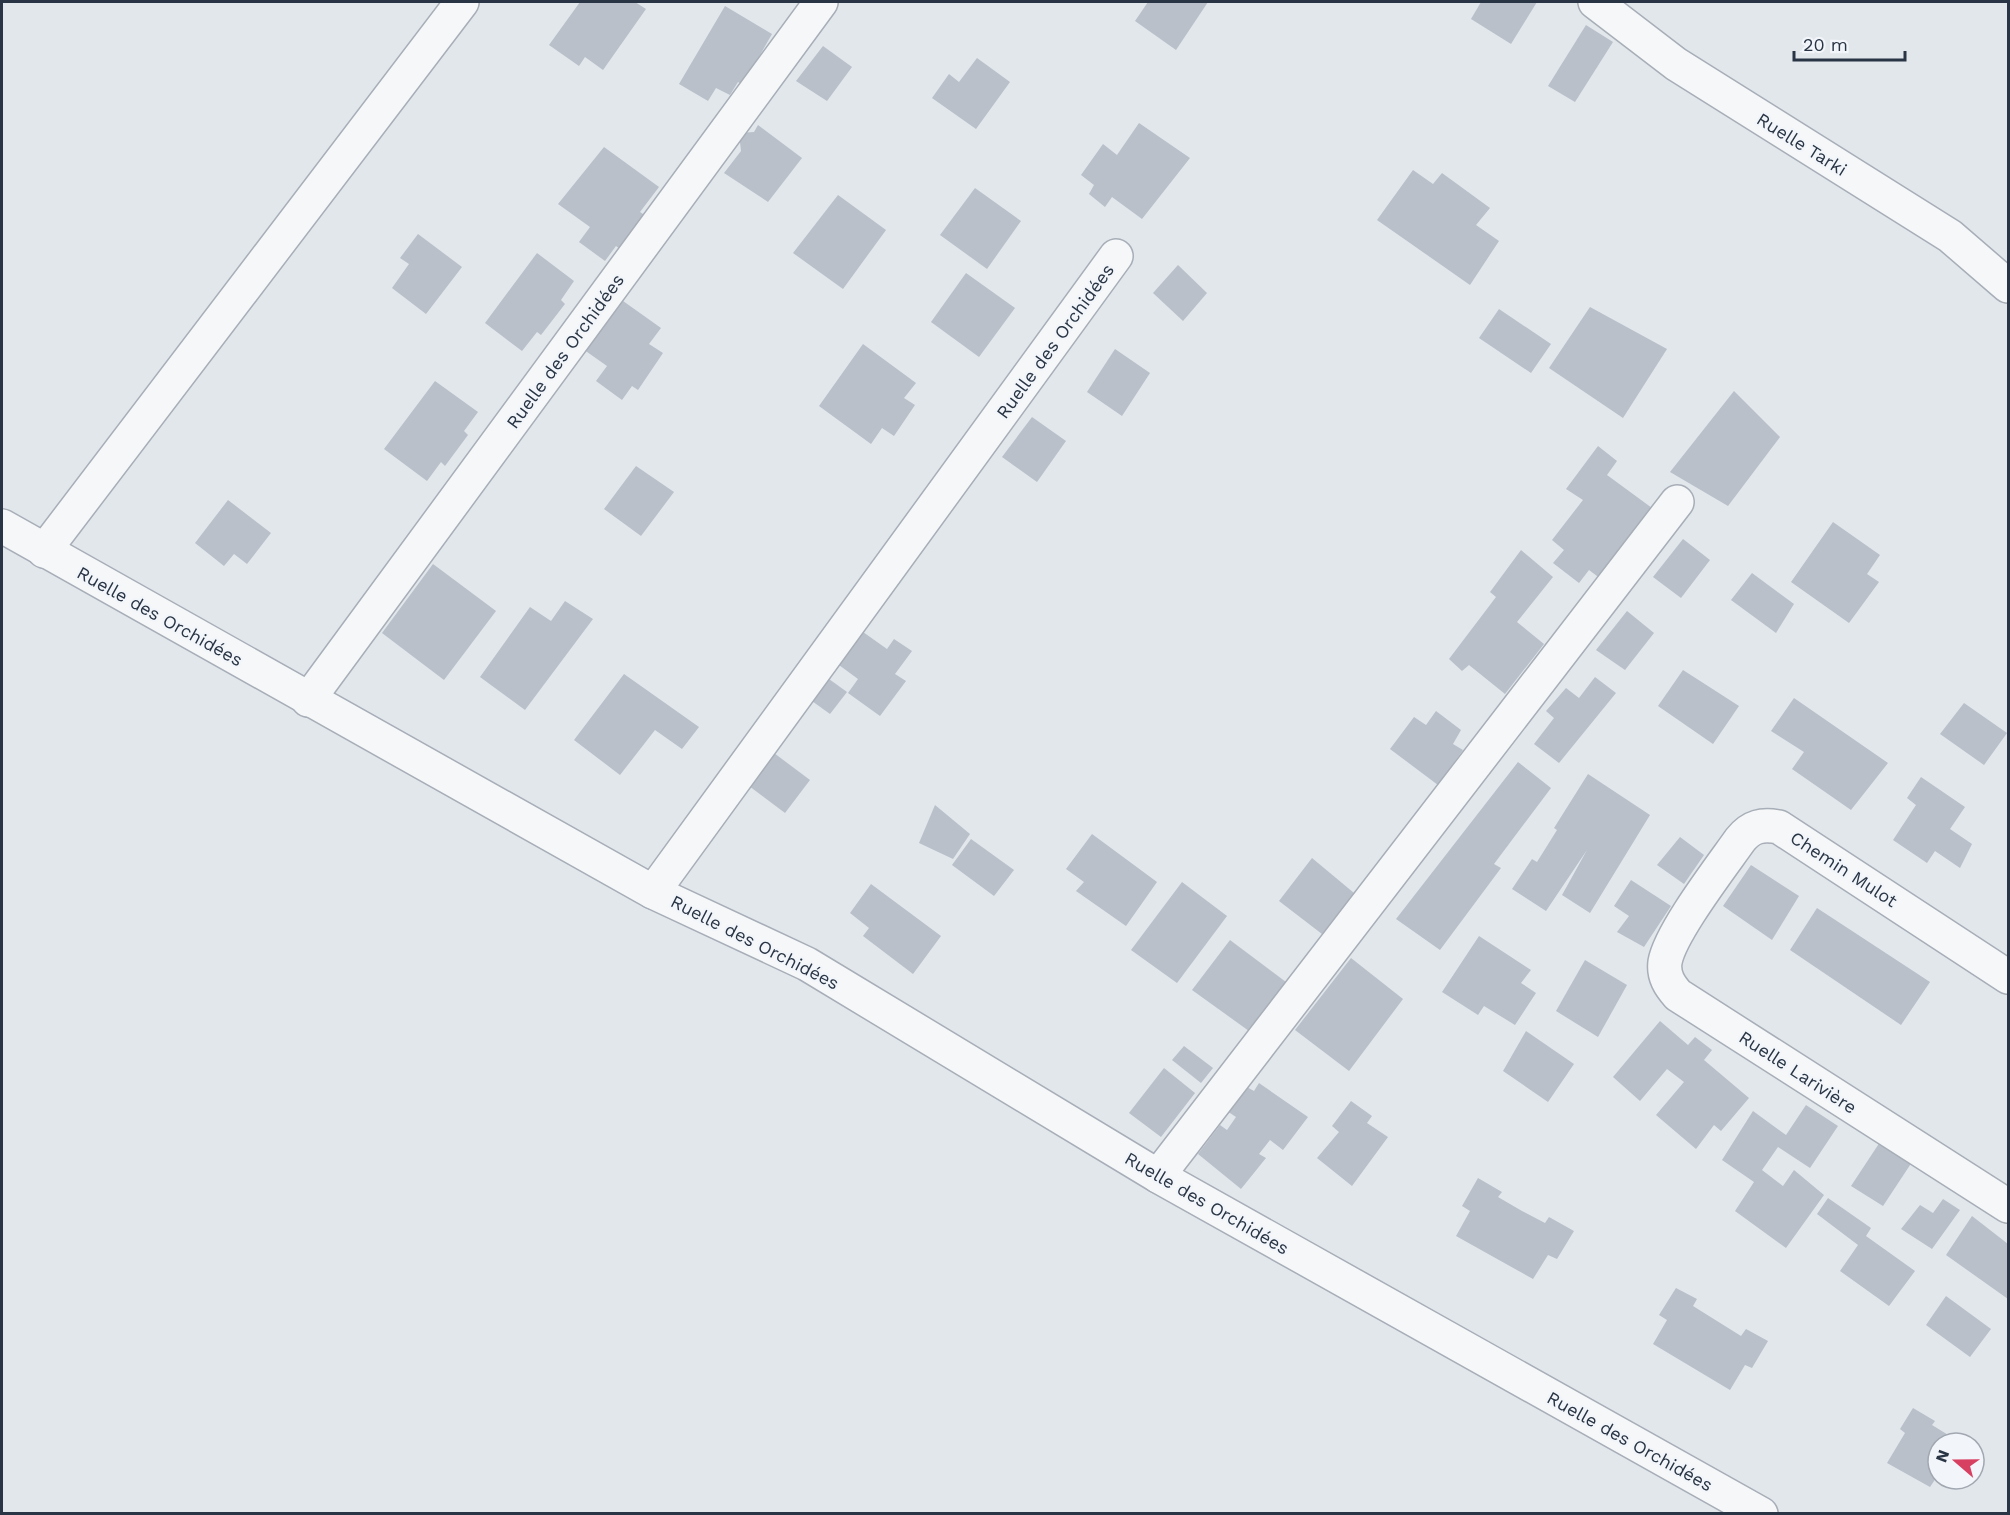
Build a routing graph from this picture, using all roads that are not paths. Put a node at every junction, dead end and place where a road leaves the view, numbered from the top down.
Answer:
1 (462, 2) edge
2 (822, 2) edge
3 (1596, 2) edge
4 (1116, 256) dead end
5 (2008, 286) edge
6 (1677, 502) dead end
7 (2, 526) edge
8 (44, 551) junction
9 (308, 700) junction
10 (653, 892) junction
11 (1698, 901) joint
12 (2008, 977) edge
13 (1158, 1176) junction
14 (2008, 1206) edge
15 (1761, 1514) edge

1 - 8 street
2 - 9 street, Ruelle des Orchidées
3 - 5 street, Ruelle Tarki
4 - 10 street, Ruelle des Orchidées
6 - 13 street
7 - 8 street, Ruelle des Orchidées
8 - 9 street, Ruelle des Orchidées
9 - 10 street, Ruelle des Orchidées
10 - 13 street, Ruelle des Orchidées
11 - 12 street, Chemin Mulot
11 - 14 street, Ruelle Larivière
13 - 15 street, Ruelle des Orchidées

